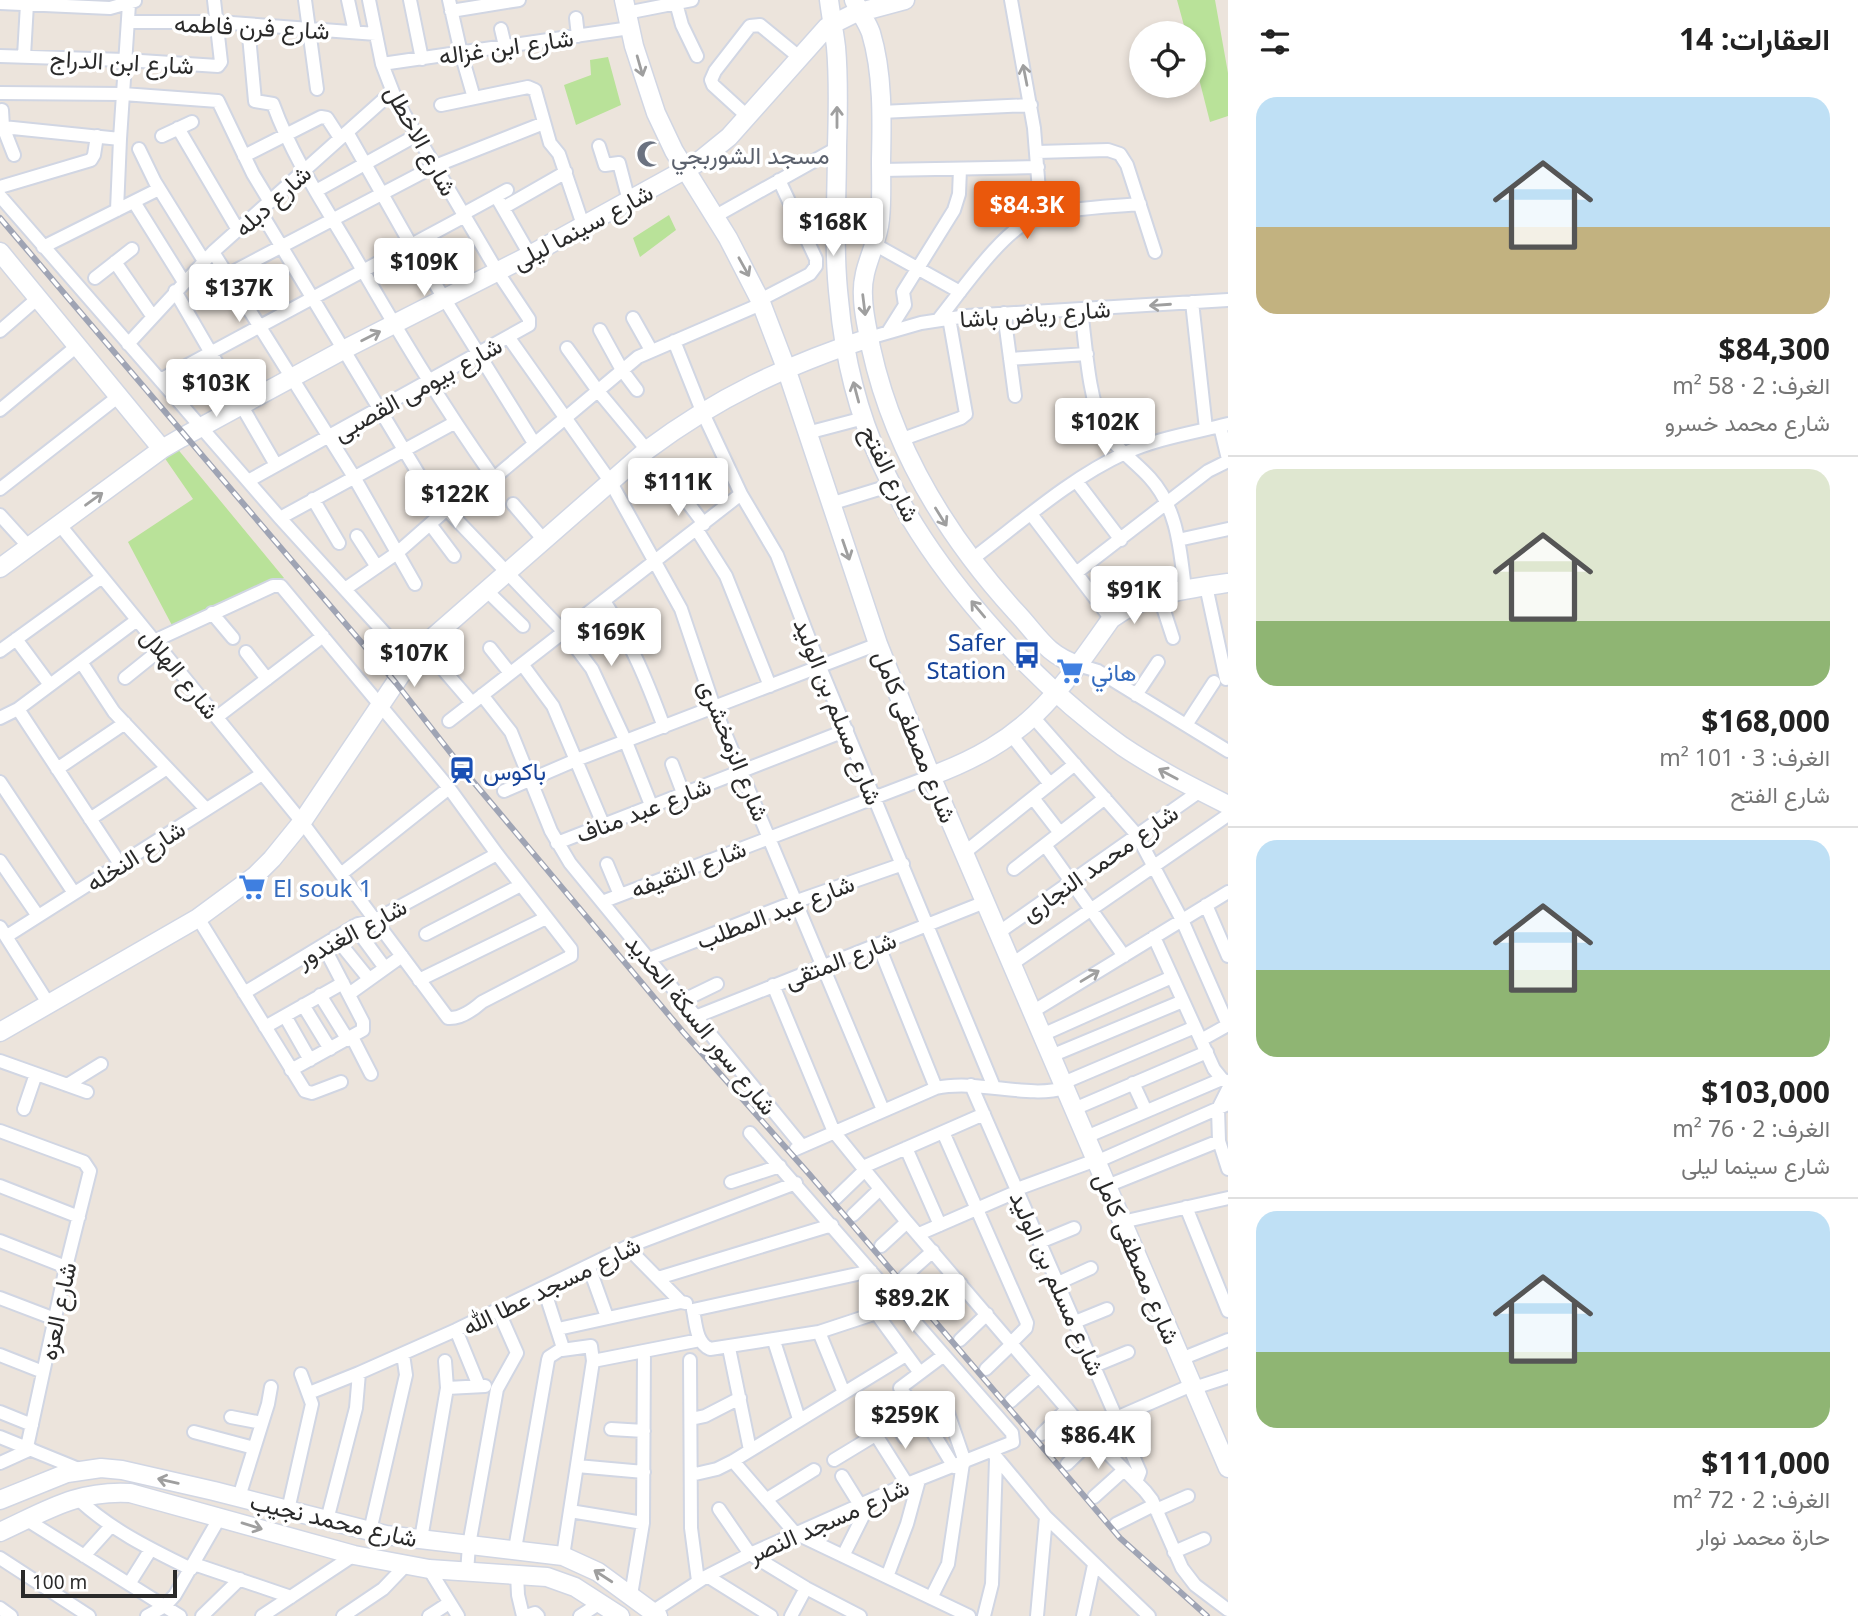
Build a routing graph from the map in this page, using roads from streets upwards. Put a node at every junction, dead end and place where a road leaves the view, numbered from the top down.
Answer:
1 (214, 0) edge
2 (305, 0) edge
3 (348, 0) edge
4 (369, 0) edge
5 (410, 0) edge
6 (519, 0) edge
7 (692, 0) edge
8 (829, 0) edge
9 (905, 0) edge
10 (1011, 0) edge
11 (132, 2) edge
12 (0, 3) edge
13 (19, 3) edge
14 (69, 3) edge
15 (676, 3) junction
16 (450, 6) edge
17 (857, 6) edge
18 (627, 14) edge
19 (576, 18) dead end
20 (128, 22) junction
21 (218, 22) junction
22 (832, 24) junction
23 (248, 25) junction
24 (310, 29) junction
25 (501, 29) dead end
26 (355, 32) junction
27 (376, 34) junction
28 (578, 36) junction
29 (505, 46) junction
30 (461, 53) junction
31 (0, 56) edge
32 (24, 56) junction
33 (697, 56) dead end
34 (799, 57) junction
35 (422, 59) junction
36 (125, 60) junction
37 (382, 64) junction
38 (317, 89) dead end
39 (392, 92) junction
40 (0, 93) edge
41 (123, 94) junction
42 (474, 97) junction
43 (1031, 104) junction
44 (441, 105) dead end
45 (2, 110) dead end
46 (881, 112) junction
47 (747, 116) junction
48 (192, 122) dead end
49 (544, 123) junction
50 (3, 127) junction
51 (178, 128) junction
52 (285, 135) junction
53 (344, 135) junction
54 (417, 135) junction
55 (97, 136) junction
56 (162, 136) dead end
57 (120, 139) junction
58 (599, 146) dead end
59 (837, 148) junction
60 (138, 149) dead end
61 (1037, 152) junction
62 (14, 155) dead end
63 (244, 156) junction
64 (365, 164) junction
65 (435, 166) junction
66 (1038, 167) junction
67 (960, 169) junction
68 (685, 170) junction
69 (881, 170) junction
70 (305, 171) junction
71 (566, 172) junction
72 (779, 180) junction
73 (0, 187) edge
74 (159, 189) junction
75 (316, 191) junction
76 (382, 195) junction
77 (0, 196) edge
78 (502, 198) junction
79 (629, 201) junction
80 (134, 202) junction
81 (1140, 204) junction
82 (265, 206) junction
83 (117, 210) junction
84 (464, 215) junction
85 (1041, 216) junction
86 (714, 217) junction
87 (334, 220) junction
88 (583, 225) junction
89 (238, 230) junction
90 (874, 244) junction
91 (411, 245) junction
92 (43, 247) junction
93 (281, 247) junction
94 (132, 249) dead end
95 (0, 252) edge
96 (1155, 252) dead end
97 (530, 255) junction
98 (209, 256) junction
99 (114, 262) junction
100 (918, 269) junction
101 (363, 270) junction
102 (497, 271) junction
103 (227, 275) junction
104 (95, 278) dead end
105 (184, 282) junction
106 (175, 291) junction
107 (960, 292) junction
108 (38, 298) junction
109 (311, 298) junction
110 (444, 299) junction
111 (1228, 300) edge
112 (761, 302) junction
113 (1192, 302) junction
114 (1081, 310) junction
115 (1004, 313) junction
116 (153, 317) junction
117 (633, 318) dead end
118 (943, 319) junction
119 (394, 324) junction
120 (259, 325) junction
121 (600, 330) dead end
122 (0, 331) edge
123 (888, 332) junction
124 (509, 338) junction
125 (869, 338) junction
126 (674, 341) junction
127 (128, 344) junction
128 (845, 345) junction
129 (78, 346) junction
130 (567, 348) dead end
131 (343, 350) junction
132 (651, 350) junction
133 (209, 352) junction
134 (478, 354) junction
135 (1087, 354) junction
136 (1010, 359) junction
137 (786, 368) junction
138 (622, 370) junction
139 (293, 378) junction
140 (160, 380) junction
141 (429, 382) junction
142 (637, 390) dead end
143 (597, 391) junction
144 (118, 396) junction
145 (1015, 396) dead end
146 (242, 406) junction
147 (378, 409) junction
148 (0, 410) edge
149 (702, 411) junction
150 (565, 418) junction
151 (863, 418) junction
152 (454, 422) junction
153 (1224, 425) edge
154 (201, 427) junction
155 (1206, 429) junction
156 (807, 433) junction
157 (328, 437) junction
158 (900, 440) junction
159 (534, 443) junction
160 (162, 449) junction
161 (647, 450) junction
162 (403, 451) junction
163 (1124, 453) junction
164 (1228, 460) edge
165 (276, 465) junction
166 (354, 477) junction
167 (493, 477) junction
168 (248, 481) junction
169 (610, 481) junction
170 (1077, 482) junction
171 (891, 485) junction
172 (0, 489) edge
173 (679, 491) dead end
174 (741, 494) junction
175 (313, 499) junction
176 (513, 504) dead end
177 (830, 504) junction
178 (1168, 504) junction
179 (449, 512) junction
180 (0, 514) edge
181 (1031, 514) junction
182 (280, 518) junction
183 (59, 524) junction
184 (430, 524) junction
185 (701, 527) junction
186 (1228, 529) edge
187 (357, 536) dead end
188 (543, 539) junction
189 (1121, 540) junction
190 (1178, 540) junction
191 (339, 543) dead end
192 (29, 547) junction
193 (397, 553) junction
194 (454, 556) dead end
195 (971, 559) junction
196 (655, 562) junction
197 (377, 567) junction
198 (0, 568) edge
199 (506, 571) junction
200 (1076, 573) junction
201 (102, 577) junction
202 (1228, 583) edge
203 (415, 584) dead end
204 (1206, 586) junction
205 (345, 589) junction
206 (485, 589) junction
207 (1185, 589) junction
208 (1158, 595) junction
209 (604, 601) junction
210 (212, 613) junction
211 (1111, 619) junction
212 (137, 620) junction
213 (523, 626) dead end
214 (564, 632) junction
215 (323, 636) junction
216 (233, 638) dead end
217 (1173, 638) dead end
218 (16, 639) junction
219 (878, 644) junction
220 (158, 645) junction
221 (423, 646) junction
222 (489, 648) dead end
223 (0, 651) edge
224 (246, 652) dead end
225 (81, 662) junction
226 (410, 662) junction
227 (1158, 662) dead end
228 (522, 664) junction
229 (1078, 665) junction
230 (820, 667) junction
231 (510, 673) junction
232 (125, 678) dead end
233 (267, 678) junction
234 (50, 685) junction
235 (770, 686) junction
236 (1058, 693) junction
237 (1136, 695) junction
238 (477, 699) junction
239 (380, 706) junction
240 (715, 707) junction
241 (18, 709) junction
242 (217, 717) junction
243 (0, 718) edge
244 (1034, 718) junction
245 (449, 721) dead end
246 (125, 723) junction
247 (1186, 725) junction
248 (664, 727) junction
249 (847, 730) junction
250 (1012, 736) junction
251 (626, 742) junction
252 (1228, 751) edge
253 (576, 760) junction
254 (672, 764) dead end
255 (1075, 764) junction
256 (167, 768) junction
257 (57, 769) junction
258 (741, 771) junction
259 (262, 774) junction
260 (931, 776) junction
261 (531, 780) junction
262 (0, 782) edge
263 (1050, 784) junction
264 (449, 788) junction
265 (504, 791) dead end
266 (1200, 791) junction
267 (683, 793) junction
268 (874, 796) junction
269 (1033, 798) junction
270 (1105, 798) junction
271 (651, 805) junction
272 (1228, 806) edge
273 (206, 809) junction
274 (1228, 815) edge
275 (89, 819) junction
276 (302, 822) junction
277 (603, 824) junction
278 (1060, 833) junction
279 (1137, 835) junction
280 (770, 837) junction
281 (557, 843) junction
282 (1045, 845) junction
283 (964, 853) junction
284 (496, 854) junction
285 (0, 861) edge
286 (120, 864) junction
287 (607, 864) dead end
288 (903, 864) junction
289 (1154, 866) junction
290 (1014, 869) dead end
291 (341, 874) junction
292 (1071, 881) junction
293 (521, 885) junction
294 (1228, 892) edge
295 (74, 893) junction
296 (620, 895) junction
297 (797, 901) junction
298 (602, 902) junction
299 (985, 902) junction
300 (1206, 905) junction
301 (1091, 909) junction
302 (37, 916) junction
303 (198, 918) junction
304 (546, 918) junction
305 (375, 920) junction
306 (1182, 920) junction
307 (928, 925) junction
308 (354, 926) junction
309 (4, 931) edge
310 (998, 933) junction
311 (426, 934) dead end
312 (335, 937) junction
313 (1154, 937) junction
314 (878, 944) junction
315 (323, 945) junction
316 (402, 956) junction
317 (1124, 956) junction
318 (1228, 956) edge
319 (649, 959) junction
320 (1012, 964) junction
321 (822, 965) junction
322 (384, 968) junction
323 (1172, 977) junction
324 (369, 979) junction
325 (419, 980) junction
326 (717, 984) dead end
327 (773, 985) junction
328 (346, 988) junction
329 (244, 993) junction
330 (320, 995) junction
331 (682, 1001) junction
332 (1183, 1002) junction
333 (48, 1003) junction
334 (303, 1005) junction
335 (1032, 1012) junction
336 (285, 1016) junction
337 (695, 1017) junction
338 (1228, 1025) edge
339 (265, 1027) junction
340 (1195, 1027) junction
341 (0, 1032) edge
342 (1042, 1035) junction
343 (350, 1038) junction
344 (1201, 1040) junction
345 (330, 1049) junction
346 (1207, 1052) junction
347 (1051, 1056) junction
348 (310, 1060) junction
349 (0, 1061) edge
350 (101, 1064) dead end
351 (291, 1070) junction
352 (36, 1074) junction
353 (371, 1074) dead end
354 (341, 1082) dead end
355 (1133, 1083) junction
356 (1226, 1083) edge
357 (67, 1084) junction
358 (971, 1085) junction
359 (1064, 1086) junction
360 (994, 1087) junction
361 (936, 1088) junction
362 (87, 1092) dead end
363 (1223, 1107) edge
364 (24, 1109) dead end
365 (1074, 1109) junction
366 (883, 1110) junction
367 (1146, 1111) junction
368 (984, 1114) junction
369 (0, 1131) edge
370 (834, 1132) junction
371 (943, 1132) junction
372 (750, 1133) dead end
373 (1086, 1137) junction
374 (1219, 1141) junction
375 (906, 1148) junction
376 (1096, 1161) junction
377 (780, 1166) junction
378 (864, 1169) junction
379 (1228, 1169) edge
380 (731, 1182) dead end
381 (796, 1183) junction
382 (0, 1186) edge
383 (1107, 1186) junction
384 (880, 1189) junction
385 (1018, 1190) junction
386 (836, 1198) dead end
387 (1228, 1198) edge
388 (1186, 1207) junction
389 (978, 1209) junction
390 (853, 1214) dead end
391 (79, 1217) junction
392 (907, 1222) junction
393 (1122, 1222) junction
394 (832, 1225) junction
395 (940, 1225) junction
396 (1074, 1228) dead end
397 (919, 1234) junction
398 (0, 1241) edge
399 (1040, 1242) junction
400 (881, 1246) dead end
401 (627, 1247) junction
402 (933, 1251) junction
403 (66, 1267) junction
404 (589, 1267) junction
405 (1091, 1268) dead end
406 (871, 1271) junction
407 (905, 1276) dead end
408 (658, 1278) junction
409 (1058, 1283) junction
410 (961, 1284) junction
411 (544, 1289) junction
412 (0, 1298) edge
413 (681, 1302) junction
414 (901, 1305) junction
415 (934, 1309) dead end
416 (1107, 1309) dead end
417 (498, 1310) junction
418 (694, 1310) junction
419 (1228, 1311) edge
420 (876, 1313) junction
421 (987, 1314) junction
422 (607, 1317) junction
423 (55, 1319) junction
424 (1075, 1322) junction
425 (558, 1329) junction
426 (456, 1330) junction
427 (819, 1332) junction
428 (700, 1340) junction
429 (960, 1340) dead end
430 (1228, 1340) edge
431 (774, 1341) junction
432 (1012, 1344) junction
433 (729, 1348) junction
434 (562, 1350) junction
435 (644, 1352) junction
436 (1128, 1352) dead end
437 (403, 1354) junction
438 (0, 1355) edge
439 (906, 1355) junction
440 (944, 1355) junction
441 (1181, 1359) junction
442 (445, 1360) dead end
443 (690, 1360) dead end
444 (593, 1361) junction
445 (1094, 1366) junction
446 (986, 1370) dead end
447 (43, 1372) junction
448 (359, 1373) junction
449 (920, 1373) junction
450 (301, 1374) dead end
451 (1039, 1376) junction
452 (1228, 1377) edge
453 (499, 1385) junction
454 (479, 1386) junction
455 (271, 1387) dead end
456 (1193, 1387) junction
457 (447, 1388) junction
458 (309, 1393) junction
459 (844, 1393) junction
460 (740, 1398) junction
461 (1012, 1401) dead end
462 (883, 1403) dead end
463 (1067, 1409) junction
464 (947, 1410) dead end
465 (0, 1412) edge
466 (231, 1417) dead end
467 (1117, 1417) junction
468 (691, 1419) junction
469 (799, 1419) junction
470 (262, 1423) junction
471 (895, 1423) junction
472 (32, 1425) junction
473 (611, 1429) dead end
474 (644, 1431) junction
475 (194, 1433) dead end
476 (1042, 1434) dead end
477 (876, 1435) junction
478 (1089, 1435) junction
479 (0, 1437) edge
480 (904, 1437) dead end
481 (29, 1448) junction
482 (254, 1448) junction
483 (750, 1450) junction
484 (994, 1455) junction
485 (834, 1460) dead end
486 (733, 1461) junction
487 (0, 1463) edge
488 (961, 1464) junction
489 (1066, 1464) dead end
490 (577, 1466) junction
491 (1228, 1468) edge
492 (81, 1470) junction
493 (814, 1470) dead end
494 (1124, 1470) junction
495 (643, 1472) junction
496 (691, 1475) junction
497 (842, 1476) dead end
498 (913, 1482) junction
499 (1136, 1482) junction
500 (214, 1491) junction
501 (1188, 1496) dead end
502 (76, 1497) junction
503 (239, 1497) junction
504 (1094, 1497) dead end
505 (767, 1499) junction
506 (0, 1500) edge
507 (866, 1503) junction
508 (1155, 1507) junction
509 (719, 1509) dead end
510 (291, 1511) junction
511 (570, 1511) junction
512 (214, 1515) junction
513 (1046, 1517) junction
514 (27, 1520) junction
515 (327, 1520) junction
516 (643, 1522) junction
517 (1116, 1524) dead end
518 (111, 1526) junction
519 (370, 1531) junction
520 (0, 1532) edge
521 (795, 1533) junction
522 (288, 1537) junction
523 (421, 1539) junction
524 (1203, 1539) dead end
525 (469, 1545) junction
526 (151, 1549) junction
527 (515, 1549) junction
528 (1174, 1552) junction
529 (750, 1553) junction
530 (354, 1555) junction
531 (84, 1556) junction
532 (563, 1556) junction
533 (842, 1556) junction
534 (0, 1558) edge
535 (1094, 1565) junction
536 (405, 1566) junction
537 (192, 1567) junction
538 (429, 1569) junction
539 (467, 1572) junction
540 (517, 1574) junction
541 (887, 1577) junction
542 (240, 1579) junction
543 (702, 1579) junction
544 (129, 1584) junction
545 (806, 1588) junction
546 (631, 1595) junction
547 (291, 1597) junction
548 (931, 1598) junction
549 (449, 1603) junction
550 (600, 1603) junction
551 (165, 1606) junction
552 (0, 1608) edge
553 (1228, 1610) edge
554 (655, 1614) edge
555 (855, 1615) edge
556 (11, 1616) edge
557 (89, 1616) edge
558 (147, 1616) edge
559 (180, 1616) edge
560 (202, 1616) edge
561 (262, 1616) edge
562 (343, 1616) edge
563 (429, 1616) edge
564 (458, 1616) edge
565 (524, 1616) edge
566 (538, 1616) edge
567 (580, 1616) edge
568 (620, 1616) edge
569 (771, 1616) edge
570 (790, 1616) edge
571 (969, 1616) edge
572 (984, 1616) edge
573 (1037, 1616) edge
574 (1083, 1616) edge
575 (1149, 1616) edge

1 - 21 street, شارع ابن الدراج
2 - 24 street
3 - 26 street
4 - 27 street, شارع الاخطل
5 - 35 street
6 - 16 street
7 - 15 street, شارع ابن غزاله
8 - 22 street, شارع الفتح
9 - 17 street
43 -> 10 street
11 - 14 street
11 - 20 street
12 - 13 street
13 - 14 street
13 - 32 street
15 - 18 street, شارع ابن غزاله
15 - 33 street
16 - 30 street
17 - 22 street
17 - 46 street, شارع الفتح
18 - 28 street, شارع ابن غزاله
18 -> 68 street, شارع مصطفى كامل
19 - 28 street
20 - 21 street, شارع فرن فاطمه
20 - 36 street
21 - 23 street, شارع فرن فاطمه
21 - 36 street, شارع ابن الدراج
22 - 34 street, شارع سينما ليلى
59 -> 22 street, شارع الفتح
23 - 24 street, شارع فرن فاطمه
23 - 52 street
24 - 26 street, شارع فرن فاطمه
24 - 38 street
25 - 29 street
26 - 27 street, شارع فرن فاطمه
27 - 37 street, شارع الاخطل
28 - 29 street, شارع ابن غزاله
29 - 30 street, شارع ابن غزاله
30 - 35 street, شارع ابن غزاله
30 - 42 street
31 - 32 street, شارع ابن الدراج
32 - 36 street, شارع ابن الدراج
34 - 47 street, شارع سينما ليلى
34 - 47 street
35 - 37 street, شارع ابن غزاله
36 - 41 street
37 - 39 street, شارع الاخطل
39 - 53 street, شارع دبله
39 - 54 street, شارع الاخطل
40 - 41 street
41 - 57 street
41 - 63 street
42 - 44 street
42 - 49 street
43 - 46 street
43 - 61 street
45 - 50 street
46 - 69 street, شارع الفتح
47 - 68 street, شارع سينما ليلى
48 - 51 street
49 - 65 street
49 - 71 street
50 - 55 street
50 - 62 street
51 - 56 street
51 - 89 street
52 - 53 street
52 - 63 street
52 - 70 street
53 - 64 street
53 - 70 street, شارع دبله
54 - 64 street
54 - 65 street, شارع الاخطل
55 - 57 street
55 - 73 street
57 - 83 street
58 - 79 street
59 - 72 street
59 - 128 street, شارع الفتح
60 - 74 street
61 - 66 street
61 - 81 street
63 - 82 street
64 - 75 street
64 - 76 street
65 - 76 street
65 - 84 street, شارع الاخطل
66 - 67 street
66 - 85 street
67 - 69 street
67 - 100 street
68 - 79 street, شارع سينما ليلى
68 - 86 street, شارع مصطفى كامل
69 - 90 street, شارع الفتح
70 - 75 street
70 - 82 street, شارع دبله
71 - 78 street
71 - 88 street
72 - 86 street
72 - 112 street
74 - 80 street
74 - 98 street
75 - 87 street
76 - 87 street
76 - 91 street
77 - 92 street
78 - 84 street
78 - 97 street
79 - 88 street, شارع سينما ليلى
80 - 83 street
80 - 105 street
81 - 85 street
81 - 96 street
82 - 89 street, شارع دبله
82 - 93 street
83 - 92 street
84 - 91 street
84 - 102 street, شارع الاخطل
85 - 107 street
86 -> 112 street, شارع مصطفى كامل
87 - 93 street
87 - 101 street
88 - 97 street, شارع سينما ليلى
89 - 98 street, شارع دبله
90 - 100 street
90 -> 125 street, شارع الفتح
91 - 101 street
91 - 110 street
92 - 127 street
93 - 103 street
93 - 109 street
94 - 99 street
95 - 108 street
97 - 102 street, شارع سينما ليلى
98 - 103 street
98 - 105 street, شارع دبله
99 - 104 street
99 - 116 street
100 - 107 street
100 - 123 street
101 - 109 street
101 - 119 street
102 - 110 street, شارع سينما ليلى
102 - 124 street, شارع بيومى القصبى
103 - 120 street
105 - 106 street, شارع دبله
106 - 116 street, شارع دبله
106 - 133 street
107 - 118 street
108 - 122 street
108 - 129 street
109 - 120 street
109 - 131 street
110 - 119 street, شارع سينما ليلى
110 - 134 street
111 - 113 street, شارع رياض باشا
112 - 126 street
112 - 137 street, شارع مصطفى كامل
113 -> 114 street, شارع رياض باشا
113 - 155 street
114 - 115 street, شارع رياض باشا
114 - 135 street
115 - 118 street, شارع رياض باشا
115 - 136 street
116 - 127 street, شارع دبله
117 - 132 street
118 - 123 street, شارع رياض باشا
118 - 158 street
131 -> 119 street, شارع سينما ليلى
119 - 141 street
120 - 133 street
120 - 139 street
121 - 138 street
123 - 125 street, شارع رياض باشا
124 - 134 street, شارع بيومى القصبى
124 - 150 street, شارع الزمخشرى
125 - 128 street, شارع رياض باشا
125 - 158 street, شارع الفتح
126 - 132 street
126 - 149 street, شارع مسلم بن الوليد
127 - 140 street
128 - 137 street, شارع رياض باشا
151 -> 128 street, شارع الفتح
129 - 144 street
129 - 148 street
130 - 143 street
131 - 139 street, شارع سينما ليلى
131 - 147 street
132 - 138 street
133 - 140 street
133 - 146 street
134 - 141 street, شارع بيومى القصبى
134 - 159 street
135 - 136 street
135 - 163 street
136 - 145 street
137 - 149 street, شارع رياض باشا
137 - 156 street, شارع مصطفى كامل
138 - 142 street
138 - 143 street
139 - 146 street, شارع سينما ليلى
139 - 157 street
140 - 154 street
141 - 147 street, شارع بيومى القصبى
141 - 152 street
143 - 150 street
143 - 161 street
144 - 160 street
144 - 172 street
146 - 154 street, شارع سينما ليلى
146 - 165 street
147 - 157 street, شارع بيومى القصبى
147 - 162 street
149 - 161 street, شارع رياض باشا
149 - 174 street, شارع مسلم بن الوليد
150 - 159 street
150 - 169 street, شارع الزمخشرى
151 - 156 street
151 - 171 street, شارع الفتح
152 - 162 street
152 - 167 street
153 - 155 street
153 - 164 street
154 - 160 street, شارع سينما ليلى
154 - 168 street
155 - 163 street
156 - 177 street, شارع مصطفى كامل
157 - 165 street, شارع بيومى القصبى
157 - 166 street
158 -> 195 street, شارع الفتح
159 - 167 street
183 -> 160 street, شارع سينما ليلى
161 - 169 street, شارع رياض باشا
162 - 166 street
162 - 179 street
163 - 170 street
163 - 178 street
164 - 178 street
165 - 168 street, شارع بيومى القصبى
166 - 175 street
166 - 193 street
167 - 179 street
168 - 182 street
169 - 188 street, شارع رياض باشا
169 - 196 street, شارع الزمخشرى
170 - 181 street
170 - 189 street
171 - 177 street
236 -> 171 street, شارع الفتح
173 - 185 street
174 - 185 street
174 - 230 street, شارع مسلم بن الوليد
175 - 182 street
175 - 191 street
176 - 188 street
177 -> 219 street, شارع مصطفى كامل
178 - 189 street
178 - 190 street
179 - 184 street
179 - 199 street
180 - 192 street
181 - 195 street
181 - 200 street
182 - 205 street
183 - 192 street, شارع سينما ليلى
183 - 201 street, شارع الهلال
184 - 193 street
184 - 194 street
185 - 196 street
185 - 235 street
186 - 190 street
187 - 197 street
188 - 199 street, شارع رياض باشا
189 - 200 street
190 - 207 street
192 - 198 street, شارع سينما ليلى
193 - 197 street
193 - 203 street
195 - 229 street, شارع الفتح
196 - 209 street
196 - 240 street, شارع الزمخشرى
197 - 205 street
199 - 206 street, شارع رياض باشا
199 - 214 street
200 - 211 street
201 - 212 street, شارع الهلال
201 - 218 street
202 - 204 street
204 - 207 street
204 - 247 street
205 - 226 street
206 - 213 street
206 - 221 street, شارع رياض باشا
207 - 208 street
208 - 211 street
208 - 217 street
209 - 214 street
209 - 248 street
210 - 215 street
210 - 216 street
210 - 220 street
211 - 229 street
212 - 220 street, شارع الهلال
212 - 225 street
214 - 228 street
214 - 251 street
215 - 233 street
215 - 239 street
218 - 223 street
218 - 234 street
219 - 230 street
219 - 260 street, شارع مصطفى كامل
220 - 232 street
220 - 242 street, شارع الهلال
221 - 226 street, شارع رياض باشا
221 - 238 street, شارع سور السكة الحديد
222 - 231 street
224 - 233 street
225 - 234 street
225 - 246 street
226 - 239 street, شارع رياض باشا
227 - 237 street
228 - 231 street
228 - 253 street
229 - 236 street
229 - 237 street
230 - 235 street
230 - 249 street, شارع مسلم بن الوليد
231 - 238 street
233 - 242 street
234 - 241 street
235 - 240 street
236 - 244 street
266 -> 236 street, شارع الفتح
237 - 247 street
238 - 245 street
238 - 261 street, شارع سور السكة الحديد
239 - 264 street
239 - 276 street, شارع رياض باشا
240 - 248 street
240 - 258 street, شارع الزمخشرى
241 - 243 street
241 - 257 street
242 - 259 street, شارع الهلال
244 - 250 street
244 - 255 street
246 - 256 street
246 - 257 street
247 - 252 street
248 - 251 street
249 - 258 street, شارع عبد مناف
249 - 268 street, شارع مسلم بن الوليد
250 - 260 street
250 - 263 street
251 - 253 street
251 - 271 street
253 - 261 street
253 - 277 street
254 - 267 street
255 - 263 street
255 - 270 street
256 - 273 street
256 - 275 street
257 - 275 street
258 - 267 street, شارع عبد مناف
258 - 280 street, شارع الزمخشرى
259 - 273 street, شارع النخله
259 - 276 street, شارع الهلال
260 - 268 street, شارع الثقيفه
260 - 283 street, شارع مصطفى كامل
261 - 265 street
261 - 281 street, شارع سور السكة الحديد
262 - 295 street
263 - 269 street
264 - 284 street
264 - 291 street
266 - 272 street, شارع الفتح
266 - 279 street, شارع محمد النجارى
267 - 271 street, شارع عبد مناف
268 - 280 street, شارع الثقيفه
268 - 288 street, شارع مسلم بن الوليد
269 - 278 street
269 - 283 street
270 - 278 street
270 - 279 street
271 - 277 street, شارع عبد مناف
273 - 286 street, شارع النخله
274 - 289 street
275 - 286 street
276 - 291 street, شارع الهلال
276 - 303 street, شارع رياض باشا
277 - 281 street, شارع عبد مناف
278 - 282 street
279 - 289 street
279 - 292 street, شارع محمد النجارى
280 - 296 street, شارع الثقيفه
280 - 297 street, شارع الزمخشرى
281 - 298 street, شارع سور السكة الحديد
282 - 290 street
282 - 292 street
283 - 299 street, شارع مصطفى كامل
284 - 293 street
284 - 305 street, شارع الغندور
285 - 302 street
286 - 295 street, شارع النخله
287 - 296 street
288 - 297 street, شارع عبد المطلب
288 - 307 street, شارع مسلم بن الوليد
289 - 301 street
289 - 306 street
291 - 305 street, شارع الهلال
292 - 301 street
292 - 310 street, شارع محمد النجارى
293 - 304 street
293 - 311 street
294 - 300 street
295 - 302 street, شارع النخله
296 - 298 street, شارع الثقيفه
297 - 319 street, شارع عبد المطلب
297 - 321 street, شارع الزمخشرى
298 - 319 street, شارع سور السكة الحديد
299 - 307 street, شارع المتقى
299 - 310 street, شارع مصطفى كامل
300 - 306 street
300 - 318 street
301 - 317 street
301 - 320 street
302 - 309 street, شارع النخله
303 - 329 street
303 - 333 street, شارع رياض باشا
304 - 325 street
304 - 325 street, شارع الهلال
305 - 308 street, شارع الغندور
305 - 316 street, شارع الهلال
306 - 313 street
306 - 338 street
307 - 314 street, شارع المتقى
307 - 360 street, شارع مسلم بن الوليد
308 - 312 street, شارع الغندور
308 - 322 street
309 - 333 street
310 - 320 street, شارع مصطفى كامل
312 - 315 street, شارع الغندور
312 - 324 street
313 - 317 street
313 - 323 street
314 - 321 street, شارع المتقى
314 - 361 street
315 - 328 street
315 - 329 street, شارع الغندور
316 - 322 street
316 - 325 street, شارع الهلال
335 -> 317 street
319 - 331 street, شارع سور السكة الحديد
320 - 335 street, شارع مصطفى كامل
321 - 327 street, شارع المتقى
321 - 366 street, شارع الزمخشرى
322 - 324 street
323 - 332 street
323 - 342 street
324 - 328 street
326 - 331 street
327 - 337 street, شارع المتقى
327 - 370 street
328 - 330 street
328 - 343 street
329 - 339 street
330 - 334 street
330 - 343 street
331 - 337 street, شارع سور السكة الحديد
332 - 340 street
332 - 347 street
333 - 341 street, شارع رياض باشا
334 - 336 street
334 - 345 street
335 - 342 street, شارع مصطفى كامل
336 - 339 street
336 - 348 street
337 - 370 street, شارع سور السكة الحديد
338 - 344 street
339 - 351 street
340 - 344 street
340 - 359 street
342 - 347 street, شارع مصطفى كامل
343 - 345 street
343 - 353 street
344 - 346 street
345 - 348 street
346 - 355 street
346 - 356 street
347 - 359 street, شارع مصطفى كامل
348 - 351 street
349 - 352 street
350 - 357 street
351 - 354 street
352 - 357 street
352 - 364 street
355 - 365 street
355 - 367 street
356 - 363 street
356 - 367 street
357 - 362 street
358 - 360 street
358 - 361 street
358 - 368 street, شارع مسلم بن الوليد
359 - 360 street
359 - 365 street, شارع مصطفى كامل
361 - 366 street
363 - 374 street
363 - 376 street
365 - 373 street, شارع مصطفى كامل
366 - 370 street
367 - 373 street
368 - 371 street
368 - 385 street, شارع مسلم بن الوليد
369 - 391 street, شارع العزه
370 - 378 street
371 - 375 street
371 - 389 street
372 - 377 street
373 - 376 street, شارع مصطفى كامل
374 - 379 street
374 - 383 street
375 - 378 street
375 - 395 street
376 - 383 street, شارع مصطفى كامل
376 - 385 street
377 - 380 street
377 - 381 street
378 - 384 street
378 - 386 street
381 - 394 street
381 - 401 street, شارع مسجد عطا الله
382 - 391 street
383 - 393 street, شارع مصطفى كامل
384 - 390 street
384 - 392 street
385 - 389 street
385 - 399 street, شارع مسلم بن الوليد
387 - 388 street
388 - 393 street
388 - 419 street
389 - 395 street
389 - 432 street
391 - 403 street, شارع العزه
392 - 397 street
392 - 400 street
393 - 441 street, شارع مصطفى كامل
394 - 406 street
394 - 408 street
395 - 397 street
396 - 399 street
397 - 402 street
398 - 403 street
399 - 409 street, شارع مسلم بن الوليد
401 - 404 street, شارع مسجد عطا الله
401 - 408 street
402 - 407 street
402 - 410 street
403 - 423 street, شارع العزه
404 - 411 street, شارع مسجد عطا الله
404 - 422 street
405 - 409 street
406 - 414 street
406 - 418 street
408 - 413 street
409 - 424 street, شارع مسلم بن الوليد
410 - 415 street
410 - 421 street
411 - 417 street, شارع مسجد عطا الله
411 - 425 street
412 - 423 street
413 - 418 street
413 - 422 street
414 - 420 street
414 - 440 street
416 - 424 street
417 - 426 street, شارع مسجد عطا الله
417 - 453 street
418 - 428 street
420 - 427 street
420 - 439 street
421 - 429 street
421 - 432 street
422 - 425 street
423 - 447 street, شارع العزه
424 - 445 street, شارع مسلم بن الوليد
425 - 434 street
426 - 437 street, شارع مسجد عطا الله
426 - 454 street
427 - 431 street
427 - 459 street
428 - 433 street
428 - 435 street
430 - 441 street
431 - 433 street
431 - 469 street
432 - 446 street
432 - 451 street
433 - 460 street
434 - 444 street
434 - 527 street
435 - 444 street
435 - 474 street
436 - 445 street
437 - 448 street, شارع مسجد عطا الله
437 - 519 street
438 - 447 street
439 - 449 street
439 - 459 street
440 - 449 street
440 - 484 street, شارع مسجد النصر
441 - 456 street, شارع مصطفى كامل
442 - 457 street
443 - 468 street
444 - 490 street
445 - 467 street, شارع مسلم بن الوليد
447 - 472 street, شارع العزه
448 - 458 street, شارع مسجد عطا الله
448 - 515 street
449 - 488 street
450 - 458 street
451 - 461 street
451 - 463 street
452 - 456 street
453 - 454 street
453 - 525 street
454 - 457 street
455 - 470 street
456 - 467 street
456 - 491 street, شارع مصطفى كامل
457 - 523 street
458 - 510 street
459 - 469 street
460 - 468 street
460 - 483 street
462 - 471 street
463 - 476 street
463 - 478 street
464 - 488 street
465 - 472 street
466 - 470 street
467 - 478 street
467 - 499 street, شارع مسلم بن الوليد
468 - 496 street
469 - 483 street
470 - 482 street
471 - 477 street
471 - 480 street
472 - 481 street, شارع العزه
473 - 474 street
474 - 495 street
475 - 482 street
477 - 485 street
477 - 498 street
478 - 489 street
478 - 494 street
479 - 481 street
481 - 487 street
481 - 492 street
482 - 503 street
483 - 486 street
484 - 488 street, شارع مسجد النصر
484 - 513 street
484 - 572 street
486 - 496 street
486 - 505 street
488 - 498 street, شارع مسجد النصر
488 - 548 street
490 - 495 street
490 - 511 street
500 -> 492 street, شارع محمد نجيب
492 - 506 street, شارع محمد نجيب
493 - 505 street
494 - 499 street
494 - 504 street
495 - 516 street
496 - 543 street
497 - 507 street
498 - 507 street, شارع مسجد النصر
498 - 541 street
499 - 508 street
500 - 503 street, شارع محمد نجيب
500 - 512 street
501 - 508 street
502 - 512 street, شارع محمد نجيب
502 - 514 street, شارع محمد نجيب
502 - 518 street
503 - 510 street, شارع محمد نجيب
505 - 521 street
507 - 521 street, شارع مسجد النصر
507 - 533 street
508 - 517 street
508 - 528 street
509 - 529 street
510 - 515 street, شارع محمد نجيب
510 - 522 street
511 - 516 street
511 - 532 street
512 -> 522 street, شارع محمد نجيب
512 - 537 street
513 - 535 street
513 - 573 street
514 - 520 street, شارع محمد نجيب
514 - 531 street
515 - 519 street, شارع محمد نجيب
516 - 546 street
518 - 526 street
518 - 531 street
519 - 523 street, شارع محمد نجيب
521 - 529 street, شارع مسجد النصر
521 - 533 street
522 - 530 street, شارع محمد نجيب
523 - 525 street, شارع محمد نجيب
524 - 528 street
525 - 527 street, شارع محمد نجيب
525 - 539 street
526 - 537 street
526 - 544 street
527 - 532 street, شارع محمد نجيب
528 - 553 street
529 - 543 street, شارع مسجد النصر
529 - 545 street
530 - 536 street, شارع محمد نجيب
530 - 547 street
531 - 544 street
546 -> 532 street, شارع محمد نجيب
533 - 541 street
534 - 557 street
535 - 574 street
535 - 575 street
536 - 538 street, شارع محمد نجيب
536 - 562 street
537 - 542 street
537 - 551 street
538 - 539 street, شارع محمد نجيب
538 - 549 street
539 - 540 street, شارع محمد نجيب
540 - 550 street, شارع محمد نجيب
540 - 565 street
541 - 548 street
542 - 547 street
542 - 560 street
543 - 554 street, شارع مسجد النصر
543 - 569 street
544 - 551 street
545 - 555 street
545 - 570 street
546 - 554 street, شارع محمد نجيب
547 - 561 street
548 - 571 street
549 - 563 street
549 - 564 street
550 - 567 street
550 - 568 street, شارع محمد نجيب
551 - 558 street
551 - 559 street
552 - 556 street
565 - 566 street

